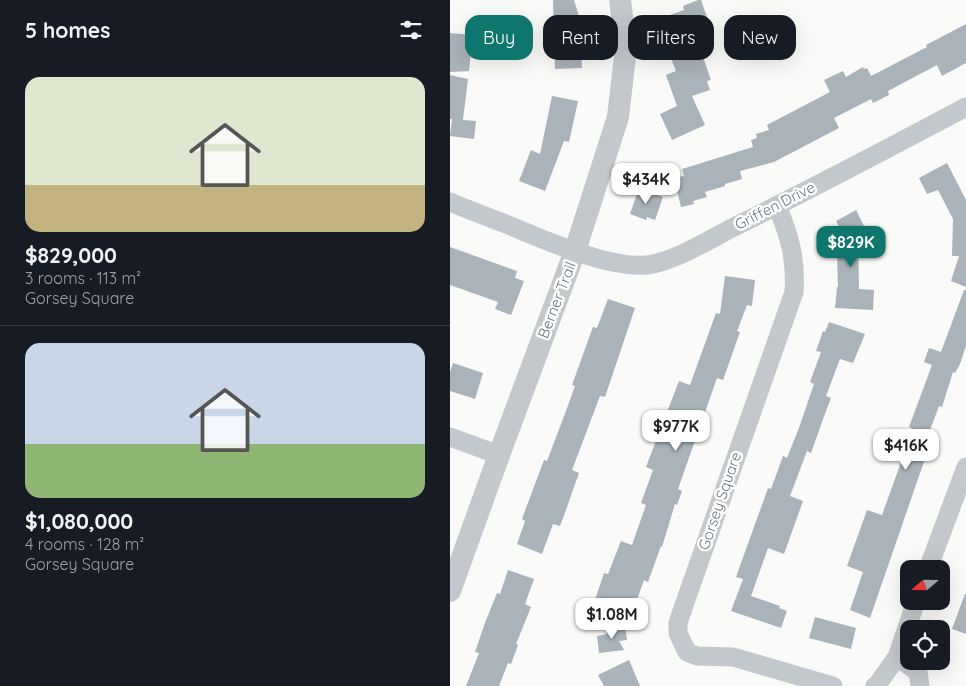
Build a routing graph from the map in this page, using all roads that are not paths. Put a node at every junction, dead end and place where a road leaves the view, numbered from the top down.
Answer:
1 (620, 0) edge
2 (966, 107) edge
3 (450, 202) edge
4 (777, 206) junction
5 (575, 251) junction
6 (450, 437) edge
7 (499, 455) junction
8 (966, 467) edge
9 (931, 560) edge
10 (450, 591) edge
11 (913, 610) edge
12 (897, 657) junction
13 (833, 686) edge
14 (875, 686) edge
15 (920, 686) edge

1 - 5 street, Berner Trail
2 - 4 street, Griffen Drive
3 - 5 street, Griffen Drive
4 - 5 street, Griffen Drive
4 - 13 street, Gorsey Square
5 - 7 street, Berner Trail
6 - 7 street
7 - 10 street, Berner Trail
8 - 9 street
11 - 12 street
12 - 14 street
12 - 15 street

